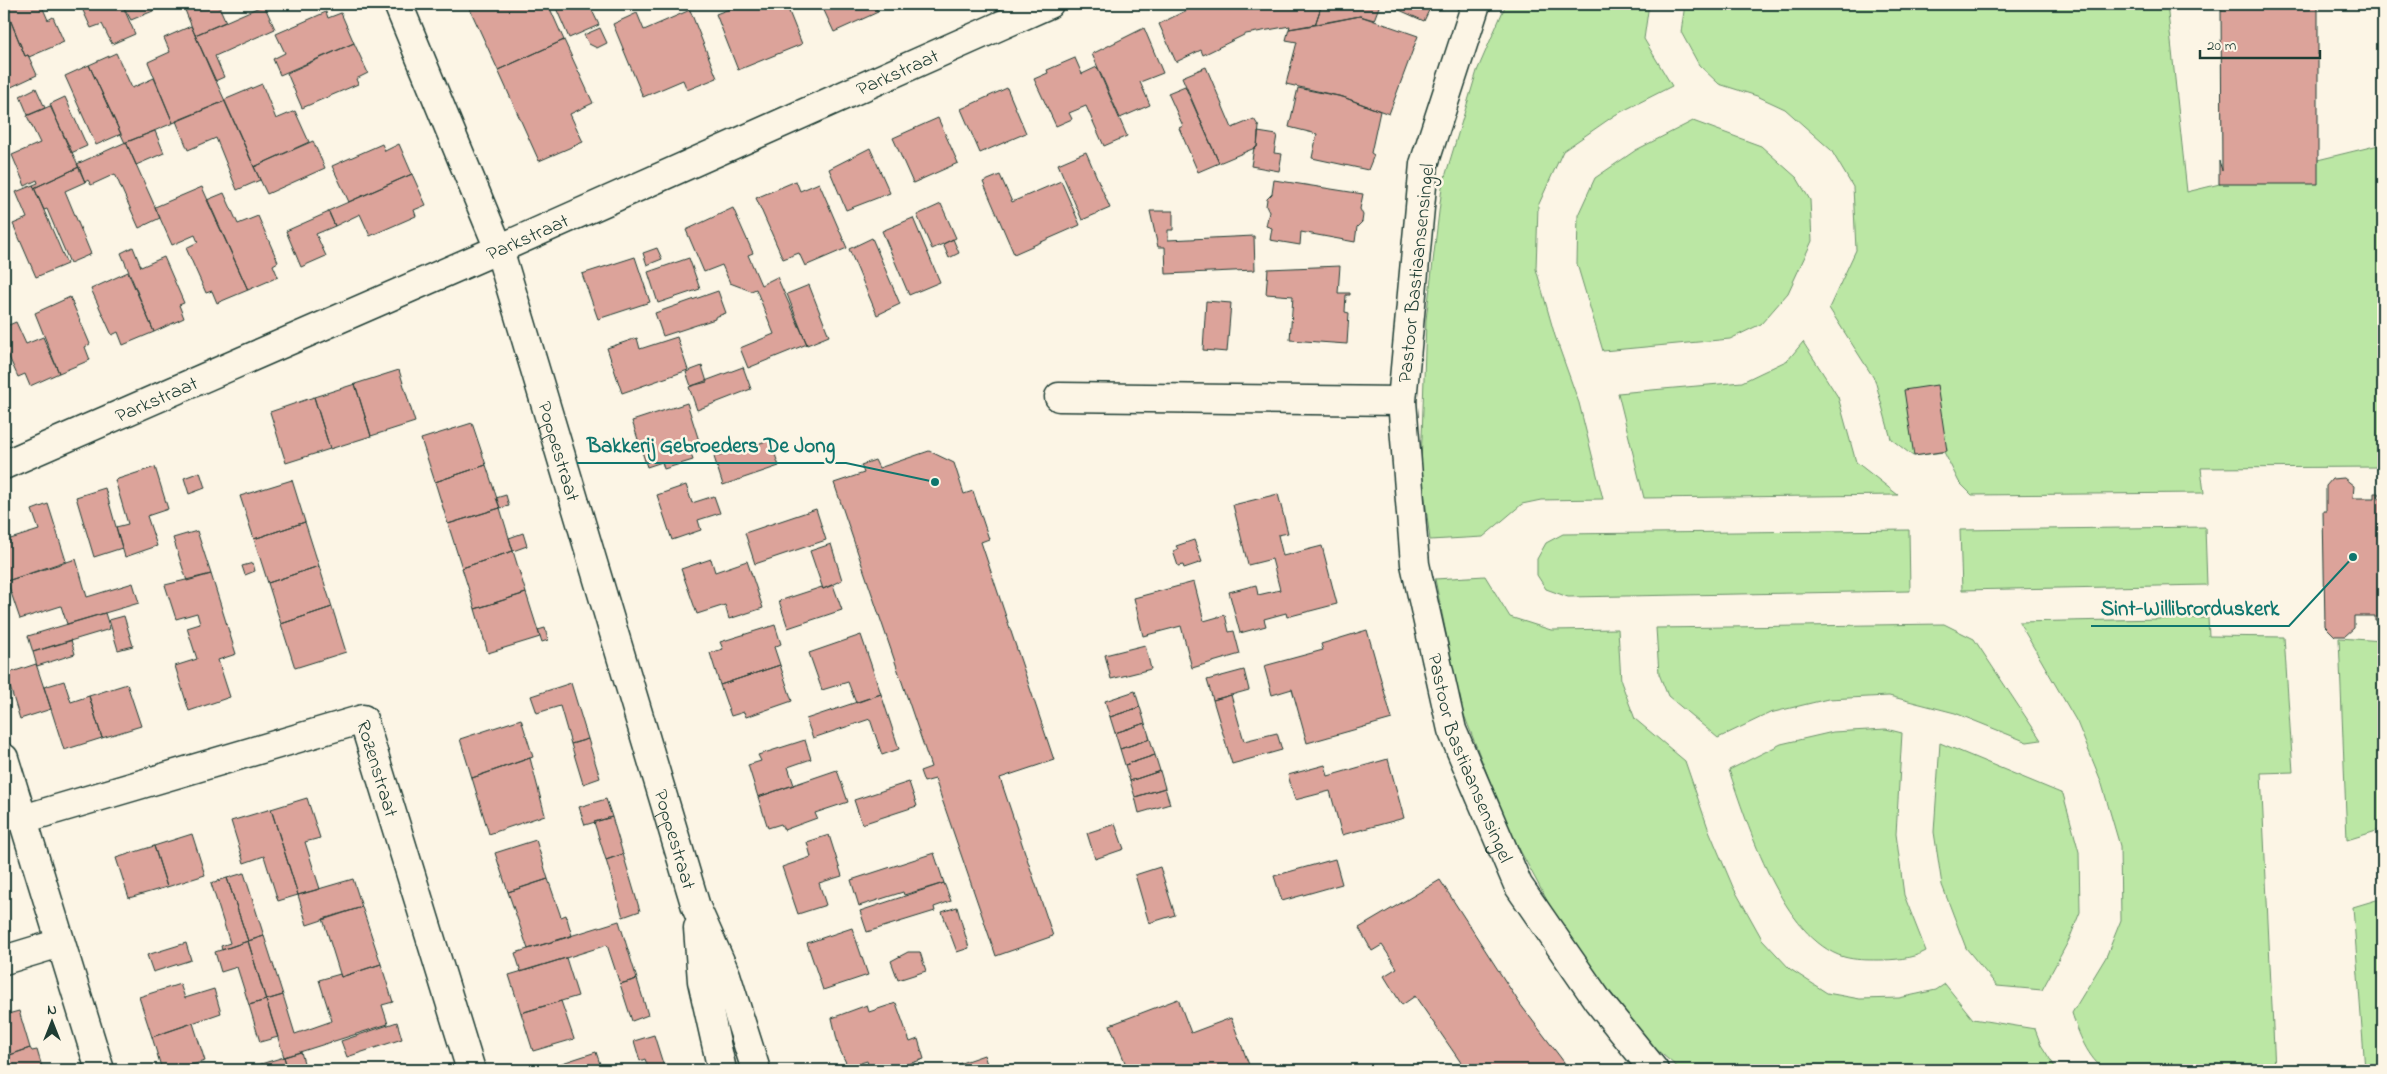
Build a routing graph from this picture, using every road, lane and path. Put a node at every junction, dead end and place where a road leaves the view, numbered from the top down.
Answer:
1 (398, 4) edge
2 (1049, 4) edge
3 (1476, 4) edge
4 (499, 248) junction
5 (1059, 397) dead end
6 (1402, 400) junction
7 (4, 465) edge
8 (4, 758) edge
9 (23, 819) junction
10 (696, 907) junction
11 (60, 943) junction
12 (4, 960) edge
13 (100, 1070) edge
14 (471, 1070) edge
15 (722, 1070) edge
16 (756, 1070) edge
17 (1654, 1070) edge

1 - 4 street, Poppestraat
2 - 4 street, Parkstraat
3 - 6 street, Pastoor Bastiaansensingel
4 - 7 street, Parkstraat
4 - 10 street, Poppestraat
5 - 6 street, Pastoor Bastiaansensingel
6 - 17 street, Pastoor Bastiaansensingel
8 - 9 street
9 - 11 street
9 - 14 street, Rozenstraat
10 - 15 street, Poppestraat
10 - 16 street, Poppestraat
11 - 12 street
11 - 13 street

